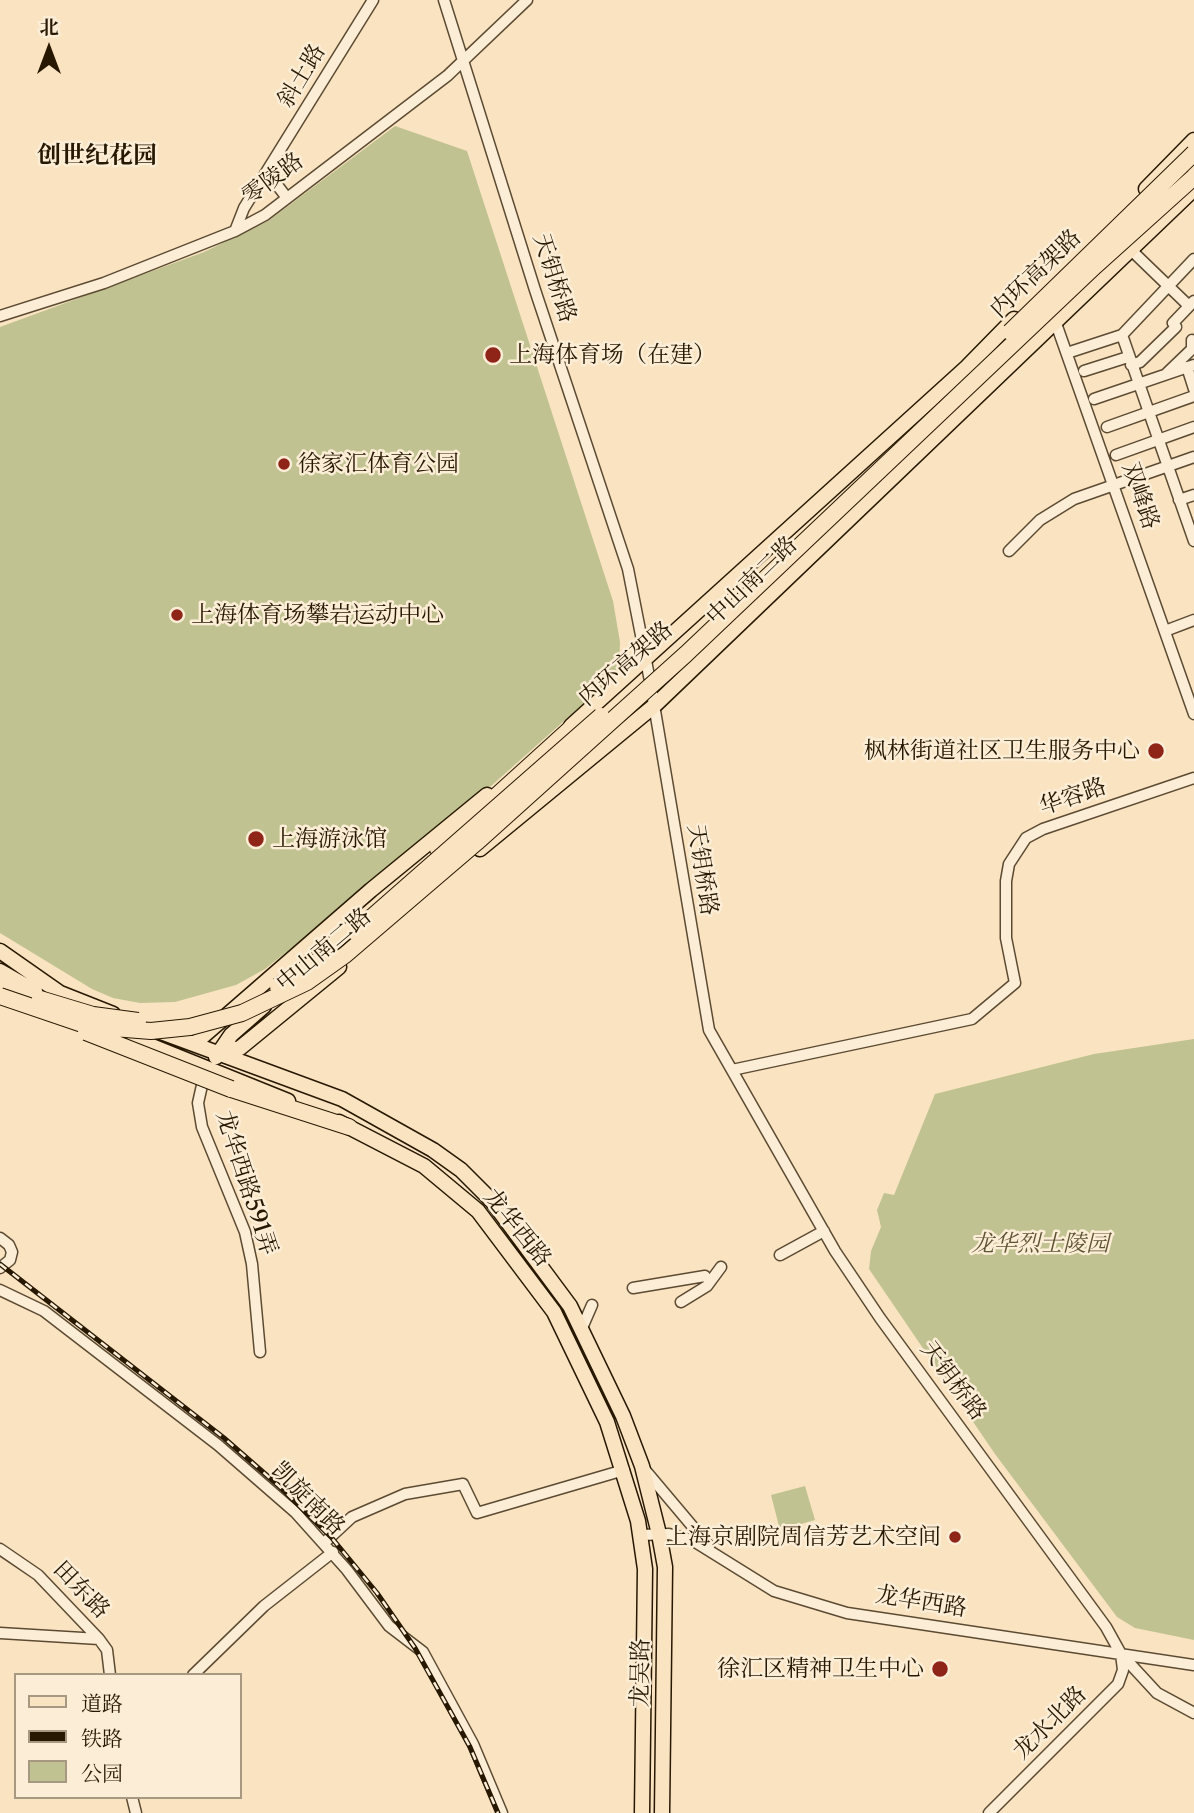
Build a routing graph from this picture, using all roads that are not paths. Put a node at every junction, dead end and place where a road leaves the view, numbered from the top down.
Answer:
1 (373, 0) edge
2 (444, 0) edge
3 (527, 0) edge
4 (464, 60) junction
5 (1194, 140) edge
6 (1194, 153) edge
7 (268, 173) junction
8 (1194, 177) edge
9 (1194, 189) edge
10 (286, 198) junction
11 (235, 231) junction
12 (1130, 248) junction
13 (1194, 259) edge
14 (1168, 285) junction
15 (1038, 296) junction
16 (1192, 304) edge
17 (0, 316) edge
18 (1055, 319) junction
19 (1176, 327) junction
20 (1122, 335) junction
21 (1193, 345) edge
22 (1068, 354) junction
23 (1129, 361) junction
24 (1190, 366) edge
25 (1084, 371) dead end
26 (1165, 375) junction
27 (1138, 385) junction
28 (1194, 389) edge
29 (1194, 396) edge
30 (1094, 398) dead end
31 (1148, 412) junction
32 (1107, 427) dead end
33 (1194, 427) edge
34 (1158, 440) junction
35 (1116, 455) dead end
36 (1194, 457) edge
37 (1167, 467) junction
38 (1115, 486) junction
39 (1194, 495) edge
40 (1179, 500) junction
41 (1192, 528) edge
42 (1194, 541) edge
43 (1009, 551) dead end
44 (1194, 620) edge
45 (1165, 631) junction
46 (646, 657) junction
47 (654, 706) junction
48 (1194, 714) edge
49 (578, 722) junction
50 (1194, 778) edge
51 (384, 906) junction
52 (0, 951) edge
53 (0, 971) edge
54 (0, 984) edge
55 (0, 996) edge
56 (36, 1010) junction
57 (194, 1044) junction
58 (219, 1054) junction
59 (206, 1069) junction
60 (732, 1070) junction
61 (349, 1126) junction
62 (824, 1231) junction
63 (0, 1238) edge
64 (780, 1255) dead end
65 (721, 1267) dead end
66 (0, 1268) edge
67 (705, 1276) dead end
68 (633, 1288) dead end
69 (0, 1290) edge
70 (681, 1301) dead end
71 (592, 1305) dead end
72 (582, 1328) junction
73 (260, 1352) dead end
74 (642, 1466) junction
75 (624, 1470) junction
76 (659, 1534) junction
77 (641, 1535) junction
78 (324, 1543) junction
79 (0, 1549) edge
80 (333, 1552) junction
81 (718, 1556) junction
82 (0, 1633) edge
83 (99, 1639) junction
84 (1121, 1654) junction
85 (1194, 1665) edge
86 (110, 1673) edge
87 (195, 1673) edge
88 (1194, 1713) edge
89 (502, 1813) edge
90 (642, 1813) edge
91 (662, 1813) edge
92 (989, 1813) edge

1 - 7 street, 斜土路
2 - 4 street, 天钥桥路
3 - 4 street, 零陵路
4 - 10 street, 零陵路
4 - 46 street, 天钥桥路
5 - 15 main road, 中山南二路
6 - 51 highway, 内环高架路, bridge
7 - 10 street
7 - 11 street, 斜土路
8 - 56 highway, 内环高架路, bridge
9 - 12 main road, 中山南二路
10 - 11 street, 零陵路
11 - 17 street, 零陵路
12 - 14 street
12 - 18 main road, 中山南二路
13 - 14 street
14 - 16 street
14 - 20 street
15 - 18 street, 双峰路
15 - 46 main road, 中山南二路
16 - 19 street
18 - 22 street, 双峰路
18 - 47 main road, 中山南二路
19 - 21 street
19 - 23 street
20 - 22 street
20 - 23 street
21 - 26 street
22 - 38 street, 双峰路
23 - 25 street
23 - 27 street
24 - 26 street
24 - 28 street
26 - 27 street
27 - 30 street
27 - 31 street
29 - 31 street
31 - 32 street
31 - 34 street
33 - 34 street
34 - 35 street
34 - 37 street
36 - 37 street
37 - 38 street
37 - 40 street
38 - 43 street
38 - 45 street, 双峰路
39 - 40 street
40 - 41 street
41 - 42 street
44 - 45 street
45 - 48 street, 双峰路
46 - 47 street, 天钥桥路
46 - 49 main road, 中山南二路
47 - 58 main road, 中山南二路
47 - 60 street, 天钥桥路
49 - 51 highway
49 - 57 main road, 中山南二路
49 - 58 main road, 中山南二路
50 - 60 street, 华容路
51 - 54 highway, 内环高架路, bridge
52 - 57 main road
53 - 59 main road
55 - 56 highway, 内环高架路, bridge
56 - 61 highway, bridge
57 - 58 main road
58 - 59 main road, 中山南二路
58 - 72 main road, 龙华西路
59 - 61 main road, 龙华西路
59 - 73 street, 龙华西路591弄
60 - 62 street, 天钥桥路
61 - 75 main road, 龙华西路
62 - 64 street
62 - 84 street, 天钥桥路
63 - 66 street
65 - 70 street
67 - 68 street
69 - 78 street, 凯旋南路
71 - 72 street
72 - 74 main road, 龙华西路
74 - 76 main road, 龙华西路
74 - 81 street
75 - 77 main road, 龙华西路
75 - 78 street
76 - 77 street, 龙华西路
76 - 81 street, 龙华西路
76 - 91 main road, 龙吴路
77 - 90 main road, 龙吴路
78 - 80 street, 凯旋南路
79 - 83 street, 田东路
80 - 87 street
80 - 89 street, 凯旋南路
81 - 84 street, 龙华西路
82 - 83 street
83 - 86 street, 田东路
84 - 85 street, 龙华西路
84 - 88 street, 天钥桥路
84 - 92 street, 龙水北路

